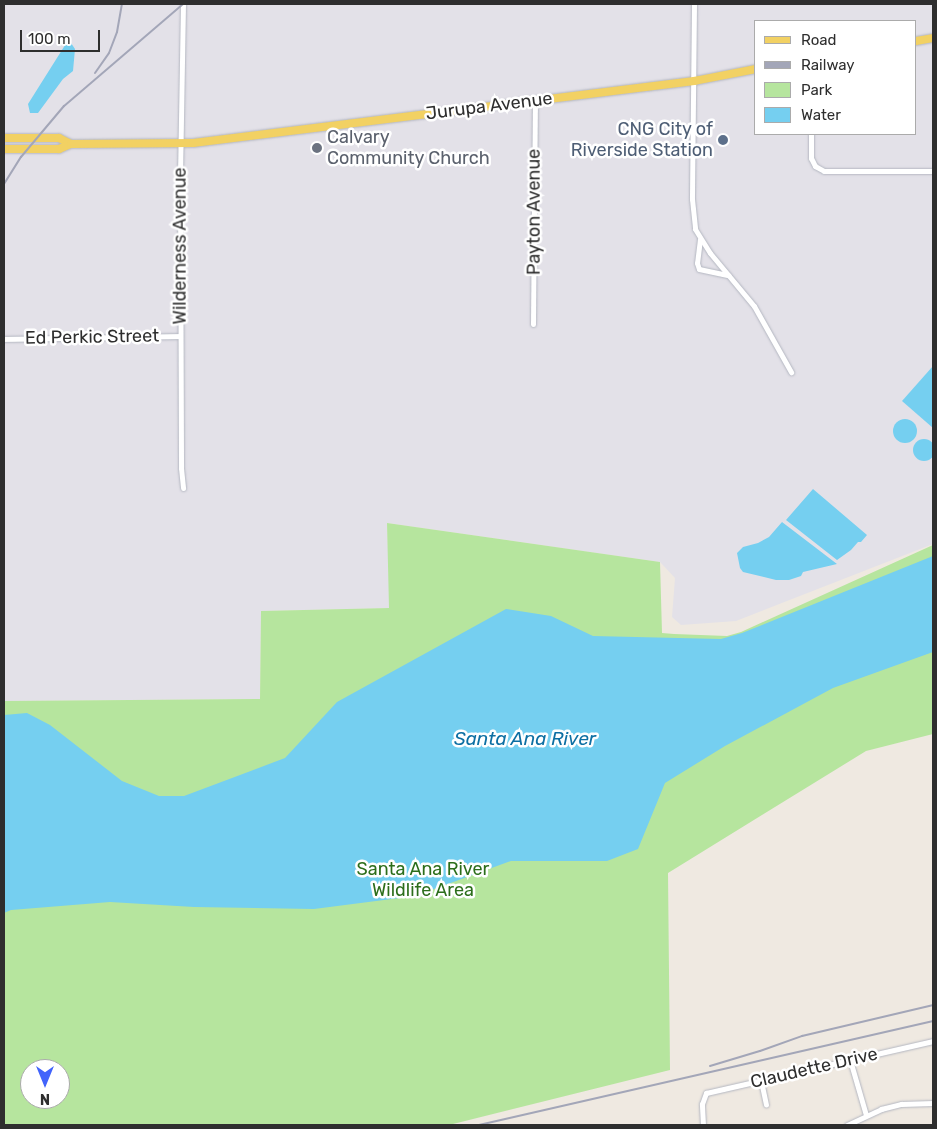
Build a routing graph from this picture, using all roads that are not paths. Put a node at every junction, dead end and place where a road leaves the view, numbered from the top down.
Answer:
1 (183, 4) edge
2 (694, 4) edge
3 (933, 38) edge
4 (917, 41) edge
5 (754, 69) edge
6 (694, 80) junction
7 (535, 100) junction
8 (811, 135) edge
9 (4, 138) edge
10 (71, 144) junction
11 (180, 144) junction
12 (4, 149) edge
13 (933, 171) edge
14 (700, 239) junction
15 (728, 275) junction
16 (533, 324) dead end
17 (180, 336) junction
18 (4, 339) edge
19 (791, 372) dead end
20 (183, 488) dead end
21 (933, 1041) edge
22 (850, 1060) junction
23 (761, 1081) junction
24 (933, 1103) edge
25 (766, 1104) dead end
26 (866, 1115) junction
27 (703, 1125) edge
28 (847, 1125) edge

1 - 11 street, Wilderness Avenue
2 - 6 street
3 - 4 main road
5 - 6 main road, Jurupa Avenue
6 - 7 main road, Jurupa Avenue
6 - 14 street
7 - 11 main road, Jurupa Avenue
7 - 16 street, Payton Avenue
8 - 13 street
9 - 10 main road, Jurupa Avenue
10 - 11 main road, Jurupa Avenue
10 - 12 main road, Jurupa Avenue
11 - 17 street, Wilderness Avenue
14 - 15 street
14 - 15 street
15 - 19 street
17 - 18 street, Ed Perkic Street
17 - 20 street, Wilderness Avenue
21 - 22 street, Claudette Drive
22 - 23 street, Claudette Drive
22 - 26 street
23 - 25 street
23 - 27 street, Claudette Drive
24 - 26 street
26 - 28 street

